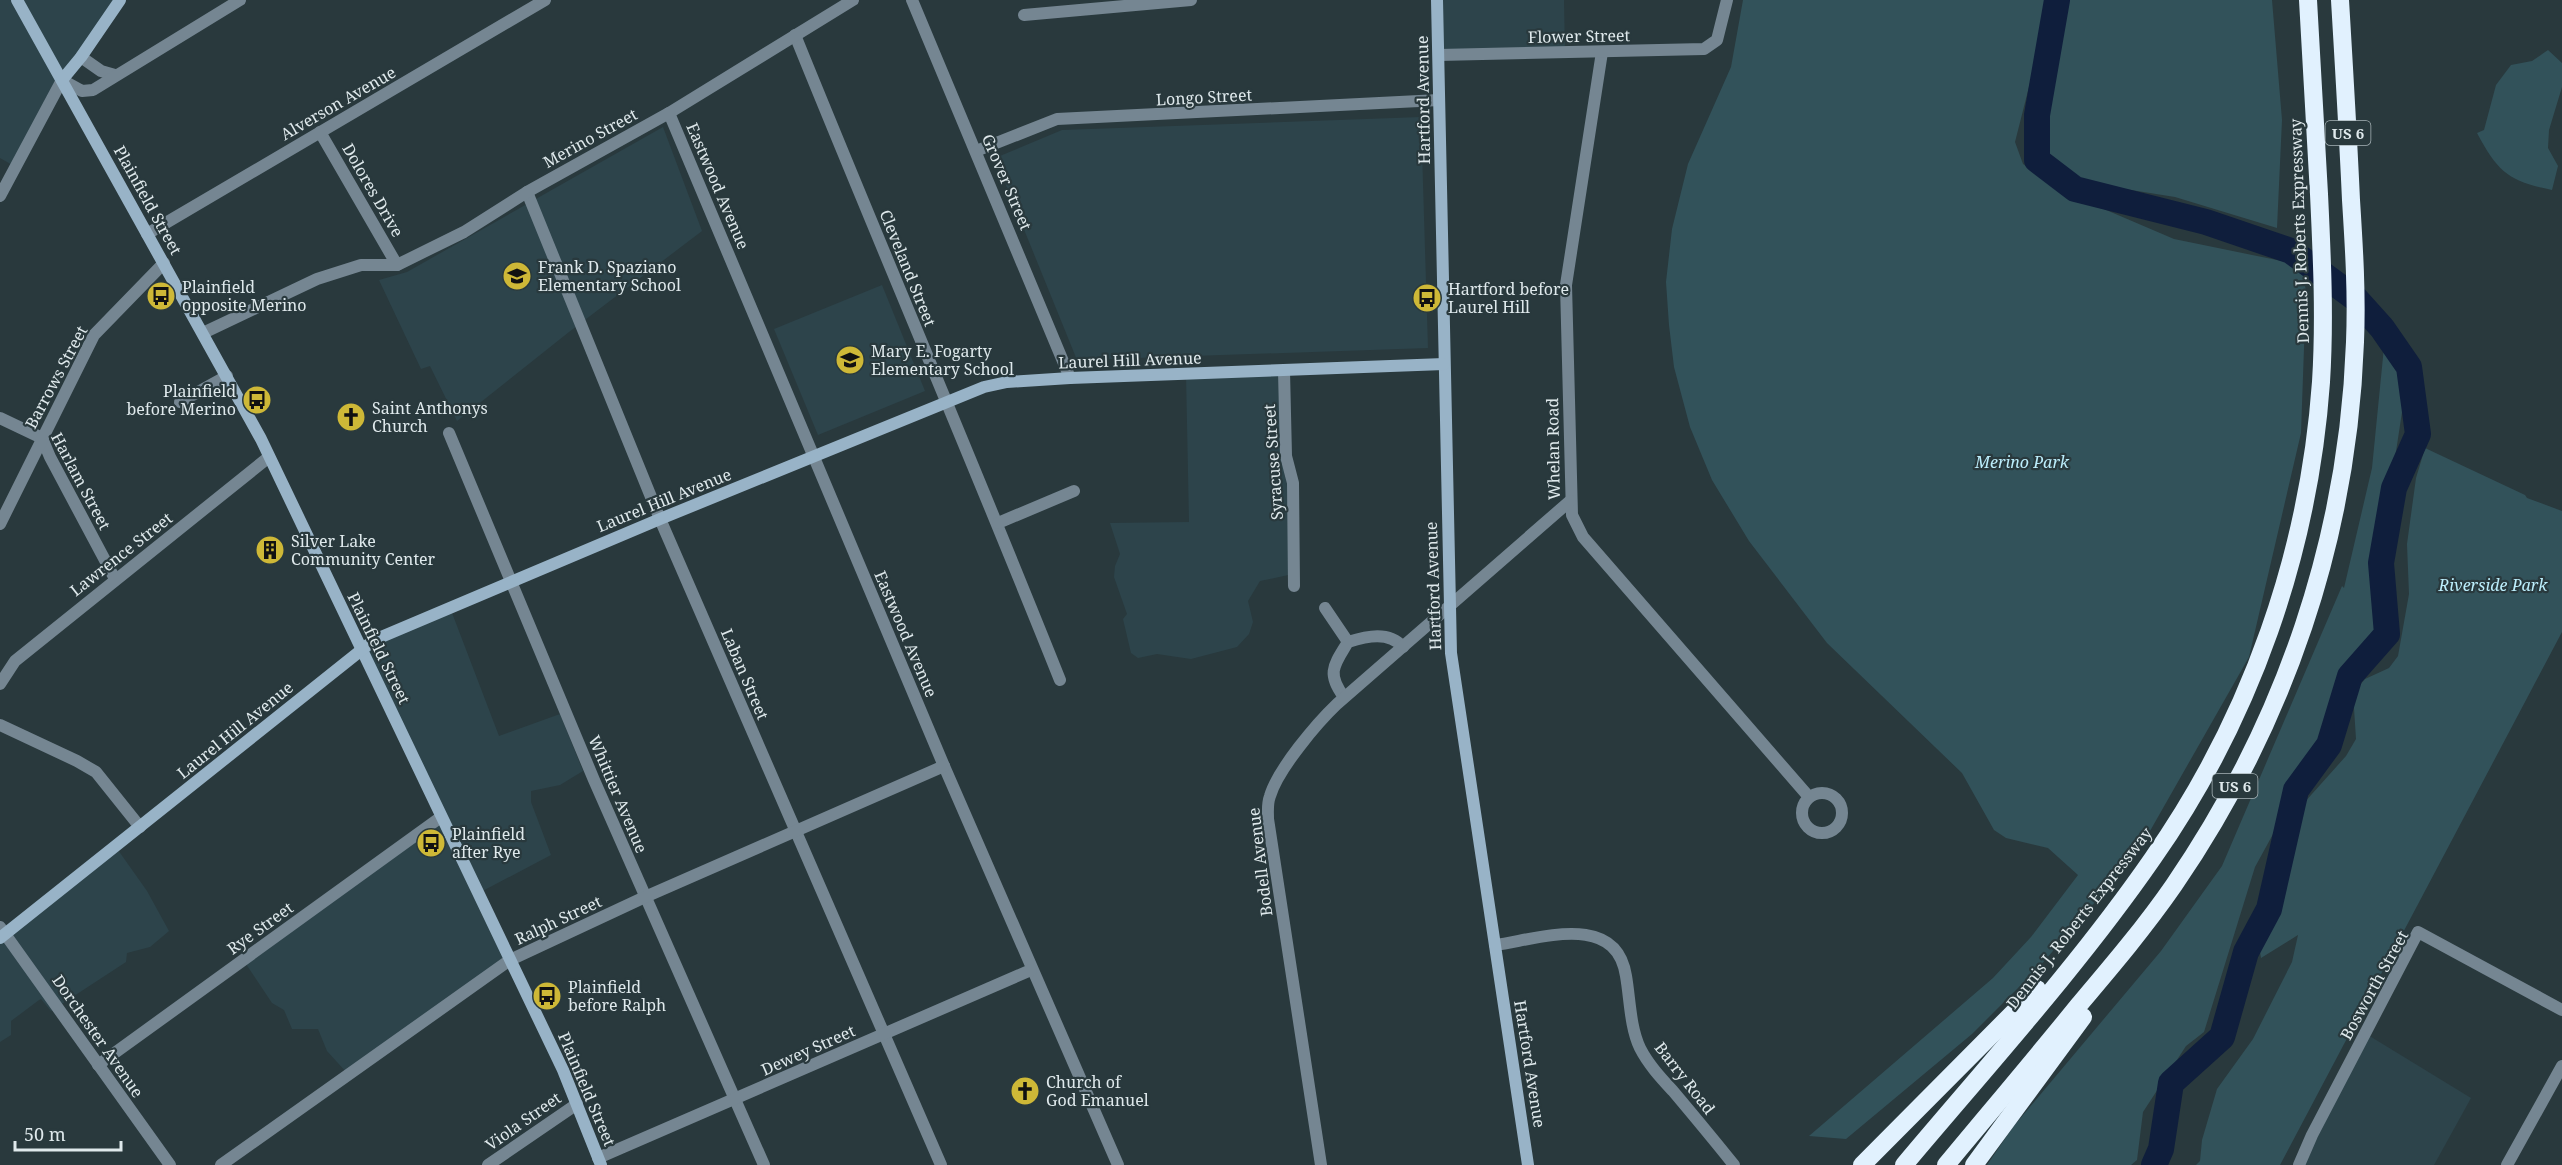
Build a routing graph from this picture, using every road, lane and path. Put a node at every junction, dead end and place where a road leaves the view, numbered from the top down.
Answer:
1 (17, 0) edge
2 (120, 0) edge
3 (240, 0) edge
4 (545, 0) edge
5 (853, 0) edge
6 (912, 0) edge
7 (1191, 0) edge
8 (1437, 0) edge
9 (1727, 0) edge
10 (2308, 0) edge
11 (2340, 0) edge
12 (1073, 4) edge
13 (1024, 15) dead end
14 (795, 34) junction
15 (1602, 52) junction
16 (1439, 55) junction
17 (81, 57) junction
18 (115, 75) junction
19 (62, 80) junction
20 (1439, 100) junction
21 (669, 112) junction
22 (321, 132) junction
23 (976, 151) junction
24 (527, 192) junction
25 (0, 196) edge
26 (147, 234) junction
27 (164, 263) junction
28 (397, 265) junction
29 (203, 333) junction
30 (1444, 364) junction
31 (1284, 371) junction
32 (227, 376) junction
33 (1070, 378) junction
34 (180, 402) dead end
35 (945, 403) junction
36 (0, 418) edge
37 (448, 433) dead end
38 (42, 438) junction
39 (269, 457) junction
40 (813, 458) junction
41 (1074, 490) dead end
42 (1570, 501) junction
43 (660, 519) junction
44 (998, 523) junction
45 (0, 524) edge
46 (115, 579) junction
47 (510, 582) junction
48 (1294, 586) dead end
49 (1449, 606) junction
50 (1325, 608) dead end
51 (1348, 642) junction
52 (1403, 647) junction
53 (361, 649) junction
54 (1060, 680) dead end
55 (0, 684) edge
56 (1344, 697) junction
57 (0, 725) edge
58 (944, 766) junction
59 (1809, 797) dead end
60 (441, 817) junction
61 (140, 827) junction
62 (796, 832) junction
63 (645, 897) junction
64 (2123, 899) junction
65 (2141, 929) junction
66 (2, 933) edge
67 (1495, 945) junction
68 (510, 960) junction
69 (1031, 970) junction
70 (2562, 1010) edge
71 (884, 1035) junction
72 (98, 1065) junction
73 (2562, 1066) edge
74 (736, 1100) junction
75 (577, 1104) junction
76 (599, 1162) edge
77 (170, 1165) edge
78 (221, 1165) edge
79 (488, 1165) edge
80 (765, 1165) edge
81 (941, 1165) edge
82 (1118, 1165) edge
83 (1321, 1165) edge
84 (1528, 1165) edge
85 (1734, 1165) edge
86 (1862, 1165) edge
87 (1904, 1165) edge
88 (1946, 1165) edge
89 (1974, 1165) edge
90 (2300, 1165) edge
91 (2507, 1165) edge

1 - 19 main road, Plainfield Street
2 - 17 main road
3 - 18 street
4 - 22 street, Alverson Avenue
5 - 14 street, Merino Street
6 - 23 street, Grover Street
7 - 12 street
8 - 16 main road, Hartford Avenue
9 - 15 street, Flower Street
10 - 64 highway, Dennis J. Roberts Expressway / US 6
11 - 65 highway, US 6
12 - 13 street
14 - 21 street, Merino Street
14 - 35 street, Cleveland Street
15 - 16 street, Flower Street
15 - 42 street, Whelan Road
16 - 20 main road, Hartford Avenue
17 - 18 street
17 - 19 main road
18 - 19 street
19 - 25 street
19 - 26 main road, Plainfield Street
20 - 23 street, Longo Street
20 - 30 main road, Hartford Avenue
21 - 24 street, Merino Street
21 - 40 street, Eastwood Avenue
22 - 26 street, Alverson Avenue
22 - 28 street, Dolores Drive
23 - 33 street, Grover Street
24 - 28 street, Merino Street
24 - 43 street, Laban Street
26 - 27 main road, Plainfield Street
27 - 29 main road, Plainfield Street
27 - 38 street, Barrows Street
28 - 29 street, Merino Street
29 - 32 main road, Plainfield Street
30 - 31 main road, Laurel Hill Avenue
30 - 49 main road, Hartford Avenue
31 - 33 main road, Laurel Hill Avenue
31 - 48 street, Syracuse Street
32 - 34 street
32 - 39 main road, Plainfield Street
33 - 35 main road, Laurel Hill Avenue
35 - 40 main road, Laurel Hill Avenue
35 - 44 street, Cleveland Street
36 - 38 street, Harlam Street
37 - 47 street, Whittier Avenue
38 - 45 street, Barrows Street
38 - 46 street, Harlam Street
39 - 46 street, Lawrence Street
39 - 53 main road, Plainfield Street
40 - 43 main road, Laurel Hill Avenue
40 - 58 street, Eastwood Avenue
41 - 44 street
42 - 49 street, Bodell Avenue
42 - 59 street, Whelan Road
43 - 47 main road, Laurel Hill Avenue
43 - 62 street, Laban Street
44 - 54 street, Cleveland Street
46 - 55 street, Lawrence Street
47 - 53 main road, Laurel Hill Avenue
47 - 63 street, Whittier Avenue
49 - 52 street, Bodell Avenue
49 - 67 main road, Hartford Avenue
50 - 51 street
51 - 52 street
51 - 56 street
52 - 56 street, Bodell Avenue
53 - 60 main road, Plainfield Street
53 - 61 main road, Laurel Hill Avenue
56 - 83 street, Bodell Avenue
57 - 61 street
58 - 62 street, Ralph Street
58 - 69 street, Eastwood Avenue
60 - 68 main road, Plainfield Street
60 - 72 street, Rye Street
61 - 66 main road, Laurel Hill Avenue
62 - 63 street, Ralph Street
62 - 71 street, Laban Street
63 - 68 street, Ralph Street
63 - 74 street, Whittier Avenue
64 - 86 highway
64 - 87 highway, Dennis J. Roberts Expressway / US 6
65 - 88 highway, US 6
65 - 89 highway
66 - 72 street, Dorchester Avenue
67 - 84 main road, Hartford Avenue
67 - 85 street, Barry Road
68 - 75 main road, Plainfield Street
68 - 78 street, Ralph Street
69 - 71 street, Dewey Street
69 - 82 street, Eastwood Avenue
70 - 90 street, Bosworth Street
71 - 74 street, Dewey Street
71 - 81 street, Laban Street
72 - 77 street, Dorchester Avenue
73 - 91 street
74 - 76 street, Dewey Street
74 - 80 street, Whittier Avenue
75 - 76 main road, Plainfield Street
75 - 79 street, Viola Street

